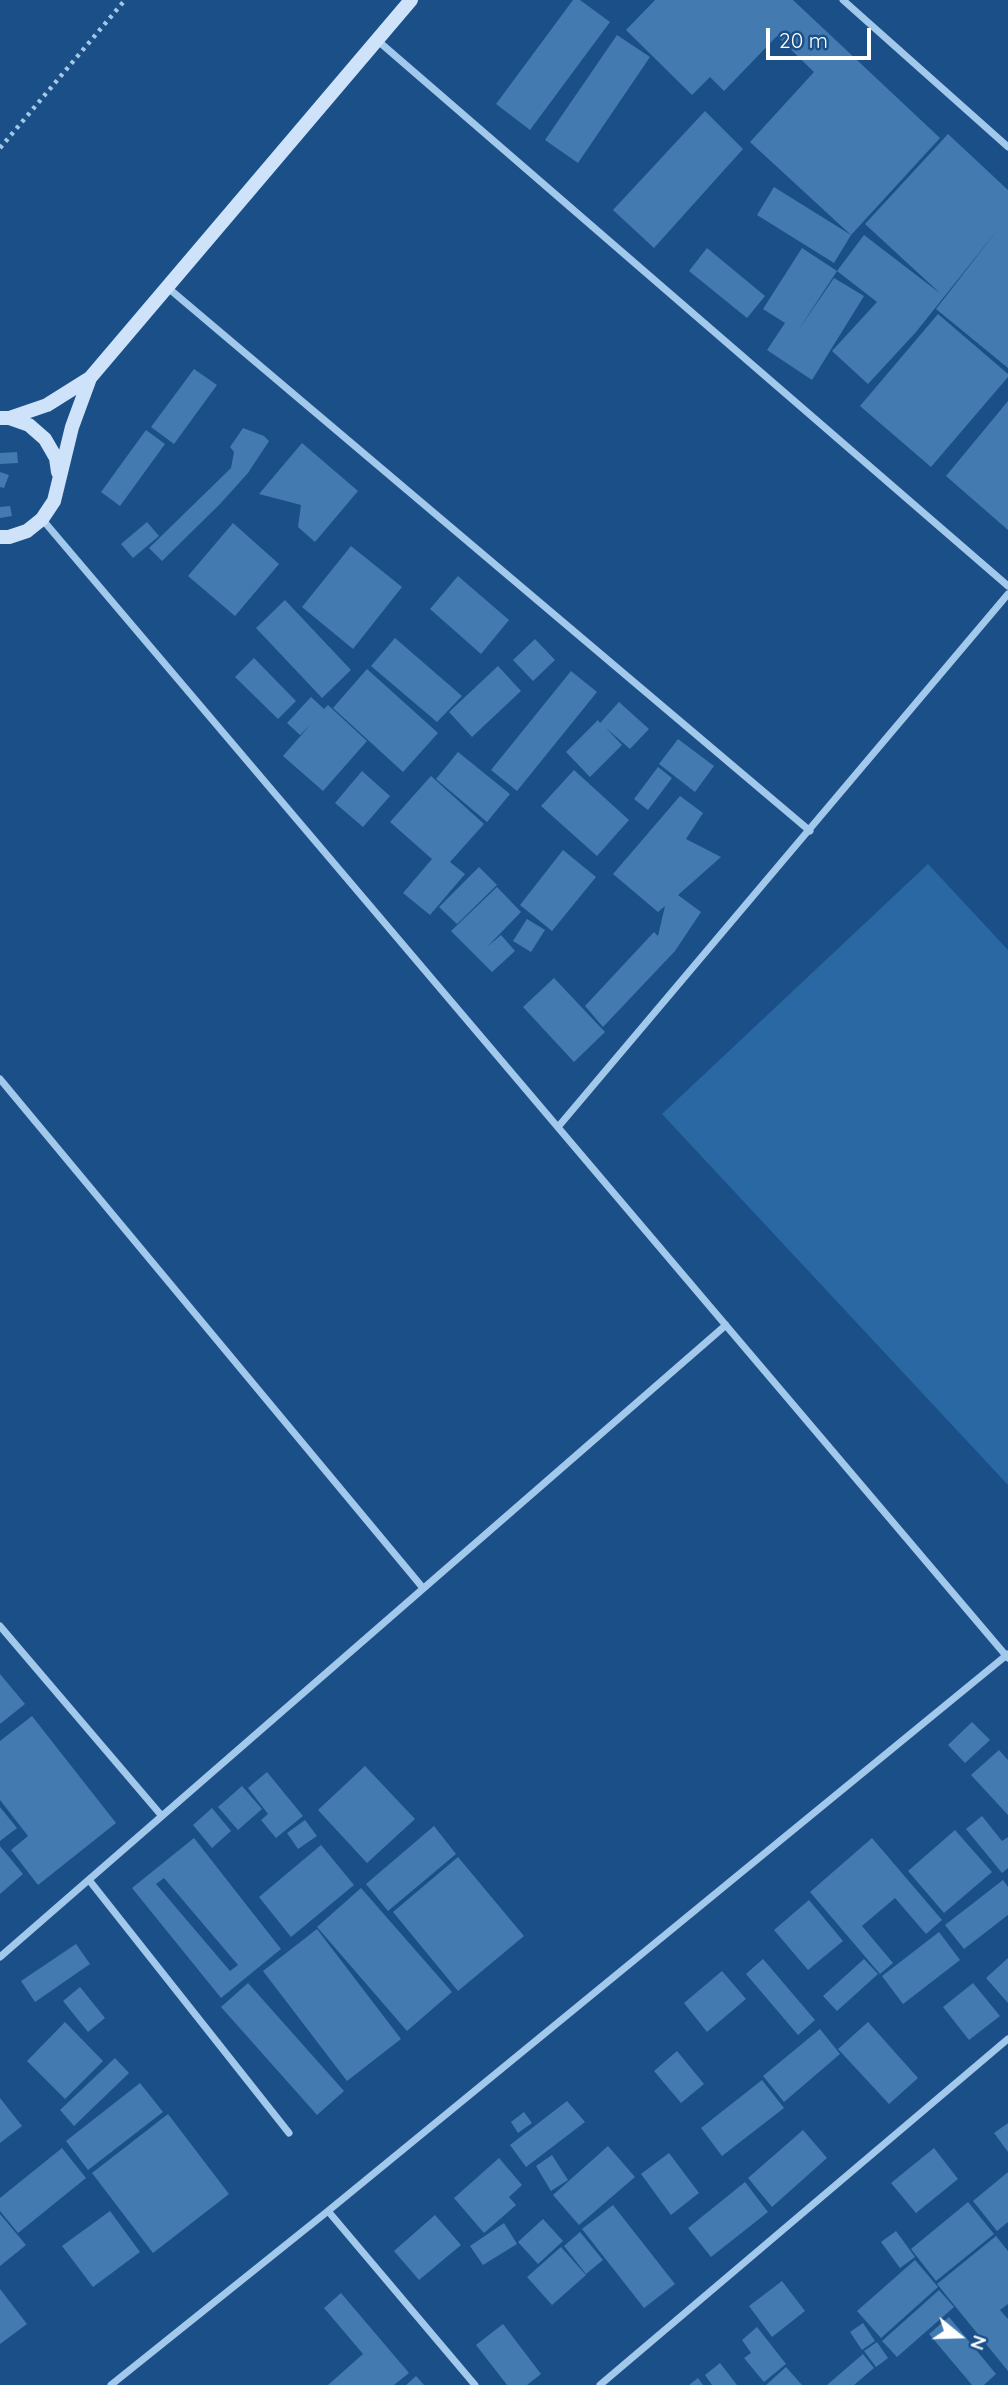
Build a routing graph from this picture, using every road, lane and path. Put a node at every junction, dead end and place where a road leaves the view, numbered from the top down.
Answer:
1 (125, 0) edge
2 (411, 0) edge
3 (843, 0) edge
4 (377, 40) junction
5 (1008, 146) edge
6 (0, 148) edge
7 (167, 287) junction
8 (90, 378) junction
9 (4, 418) edge
10 (54, 501) junction
11 (42, 519) junction
12 (0, 537) edge
13 (1008, 586) edge
14 (1008, 594) edge
15 (810, 831) junction
16 (0, 1079) edge
17 (558, 1127) junction
18 (726, 1325) junction
19 (423, 1588) junction
20 (0, 1626) edge
21 (1007, 1656) edge
22 (161, 1815) junction
23 (89, 1880) junction
24 (0, 1957) edge
25 (1008, 2039) edge
26 (289, 2133) dead end
27 (328, 2211) junction
28 (111, 2385) edge
29 (475, 2385) edge
30 (600, 2385) edge

1 - 6 path
2 - 4 street
3 - 5 street
4 - 7 street
4 - 13 street
7 - 8 street
7 - 15 street
8 - 9 street
8 - 10 street
9 - 10 street
10 - 11 street
11 - 12 street
11 - 17 street
14 - 15 street
15 - 17 street
16 - 19 street
17 - 18 street
18 - 19 street
18 - 21 street
19 - 22 street
20 - 22 street
21 - 27 street
22 - 23 street
23 - 24 street
23 - 26 street
25 - 30 street
27 - 28 street
27 - 29 street

